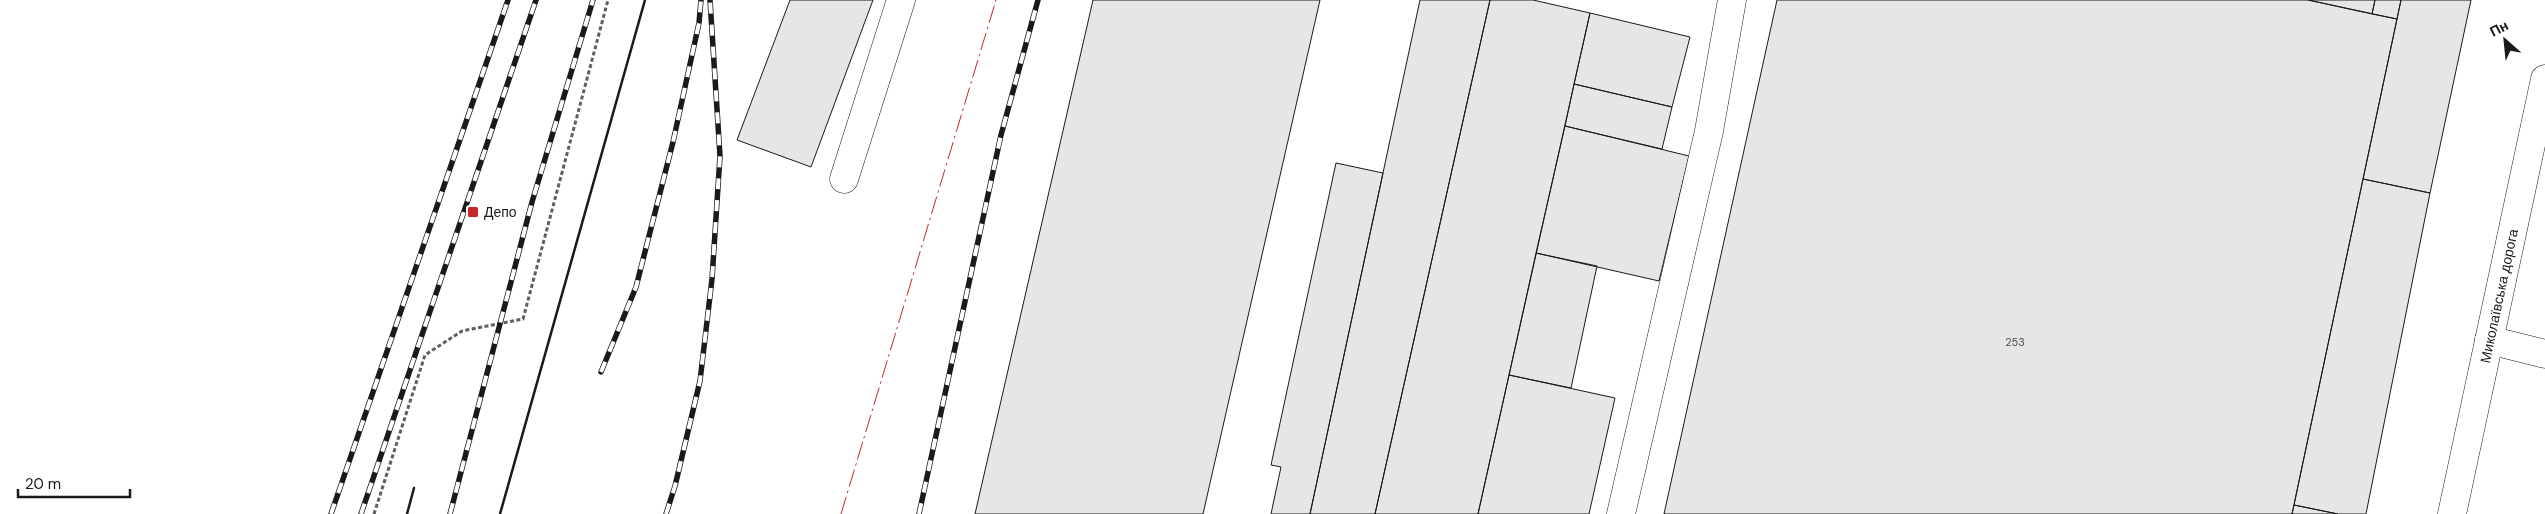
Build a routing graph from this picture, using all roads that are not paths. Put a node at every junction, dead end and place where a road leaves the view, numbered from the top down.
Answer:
1 (901, 0) edge
2 (1732, 0) edge
3 (2545, 79) edge
4 (844, 179) dead end
5 (2490, 340) junction
6 (2545, 354) edge
7 (1621, 514) edge
8 (2452, 514) edge

1 - 4 main road
2 - 7 main road
3 - 5 main road, Миколаївська дорога
5 - 6 main road
5 - 8 main road, Миколаївська дорога

